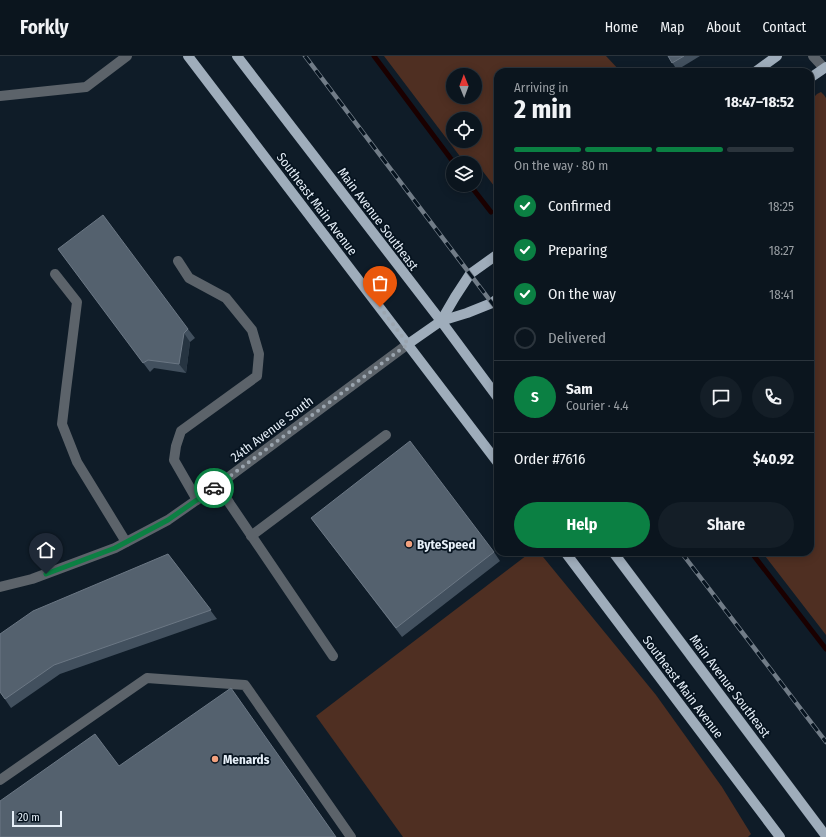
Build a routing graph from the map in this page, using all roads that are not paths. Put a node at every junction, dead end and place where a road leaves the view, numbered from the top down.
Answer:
1 (127, 56) edge
2 (188, 56) edge
3 (237, 56) edge
4 (777, 56) edge
5 (813, 56) edge
6 (760, 68) edge
7 (825, 68) edge
8 (814, 75) edge
9 (0, 96) edge
10 (494, 257) edge
11 (178, 261) dead end
12 (55, 274) dead end
13 (494, 301) edge
14 (441, 322) junction
15 (408, 344) junction
16 (494, 393) edge
17 (386, 435) dead end
18 (494, 458) edge
19 (218, 486) junction
20 (197, 500) junction
21 (251, 536) junction
22 (126, 542) junction
23 (568, 556) edge
24 (616, 556) edge
25 (0, 587) edge
26 (333, 656) dead end
27 (0, 780) edge
28 (826, 836) edge
29 (351, 837) edge
30 (780, 837) edge

1 - 9 street
2 - 15 main road, Southeast Main Avenue
3 - 14 main road, Main Avenue Southeast
4 - 6 main road
5 - 7 street
7 - 8 main road
10 - 14 main road, 24th Avenue South
11 - 20 street
12 - 22 street
13 - 14 main road, 24th Avenue South
14 - 15 main road, 24th Avenue South
14 - 16 main road, Main Avenue Southeast
15 - 18 main road, Southeast Main Avenue
15 - 19 street, 24th Avenue South
17 - 21 street
19 - 20 street, 24th Avenue South
19 - 21 street
20 - 22 street, 24th Avenue South
21 - 26 street
22 - 25 street, 24th Avenue South
23 - 30 main road, Southeast Main Avenue
24 - 28 main road, Main Avenue Southeast
27 - 29 street

